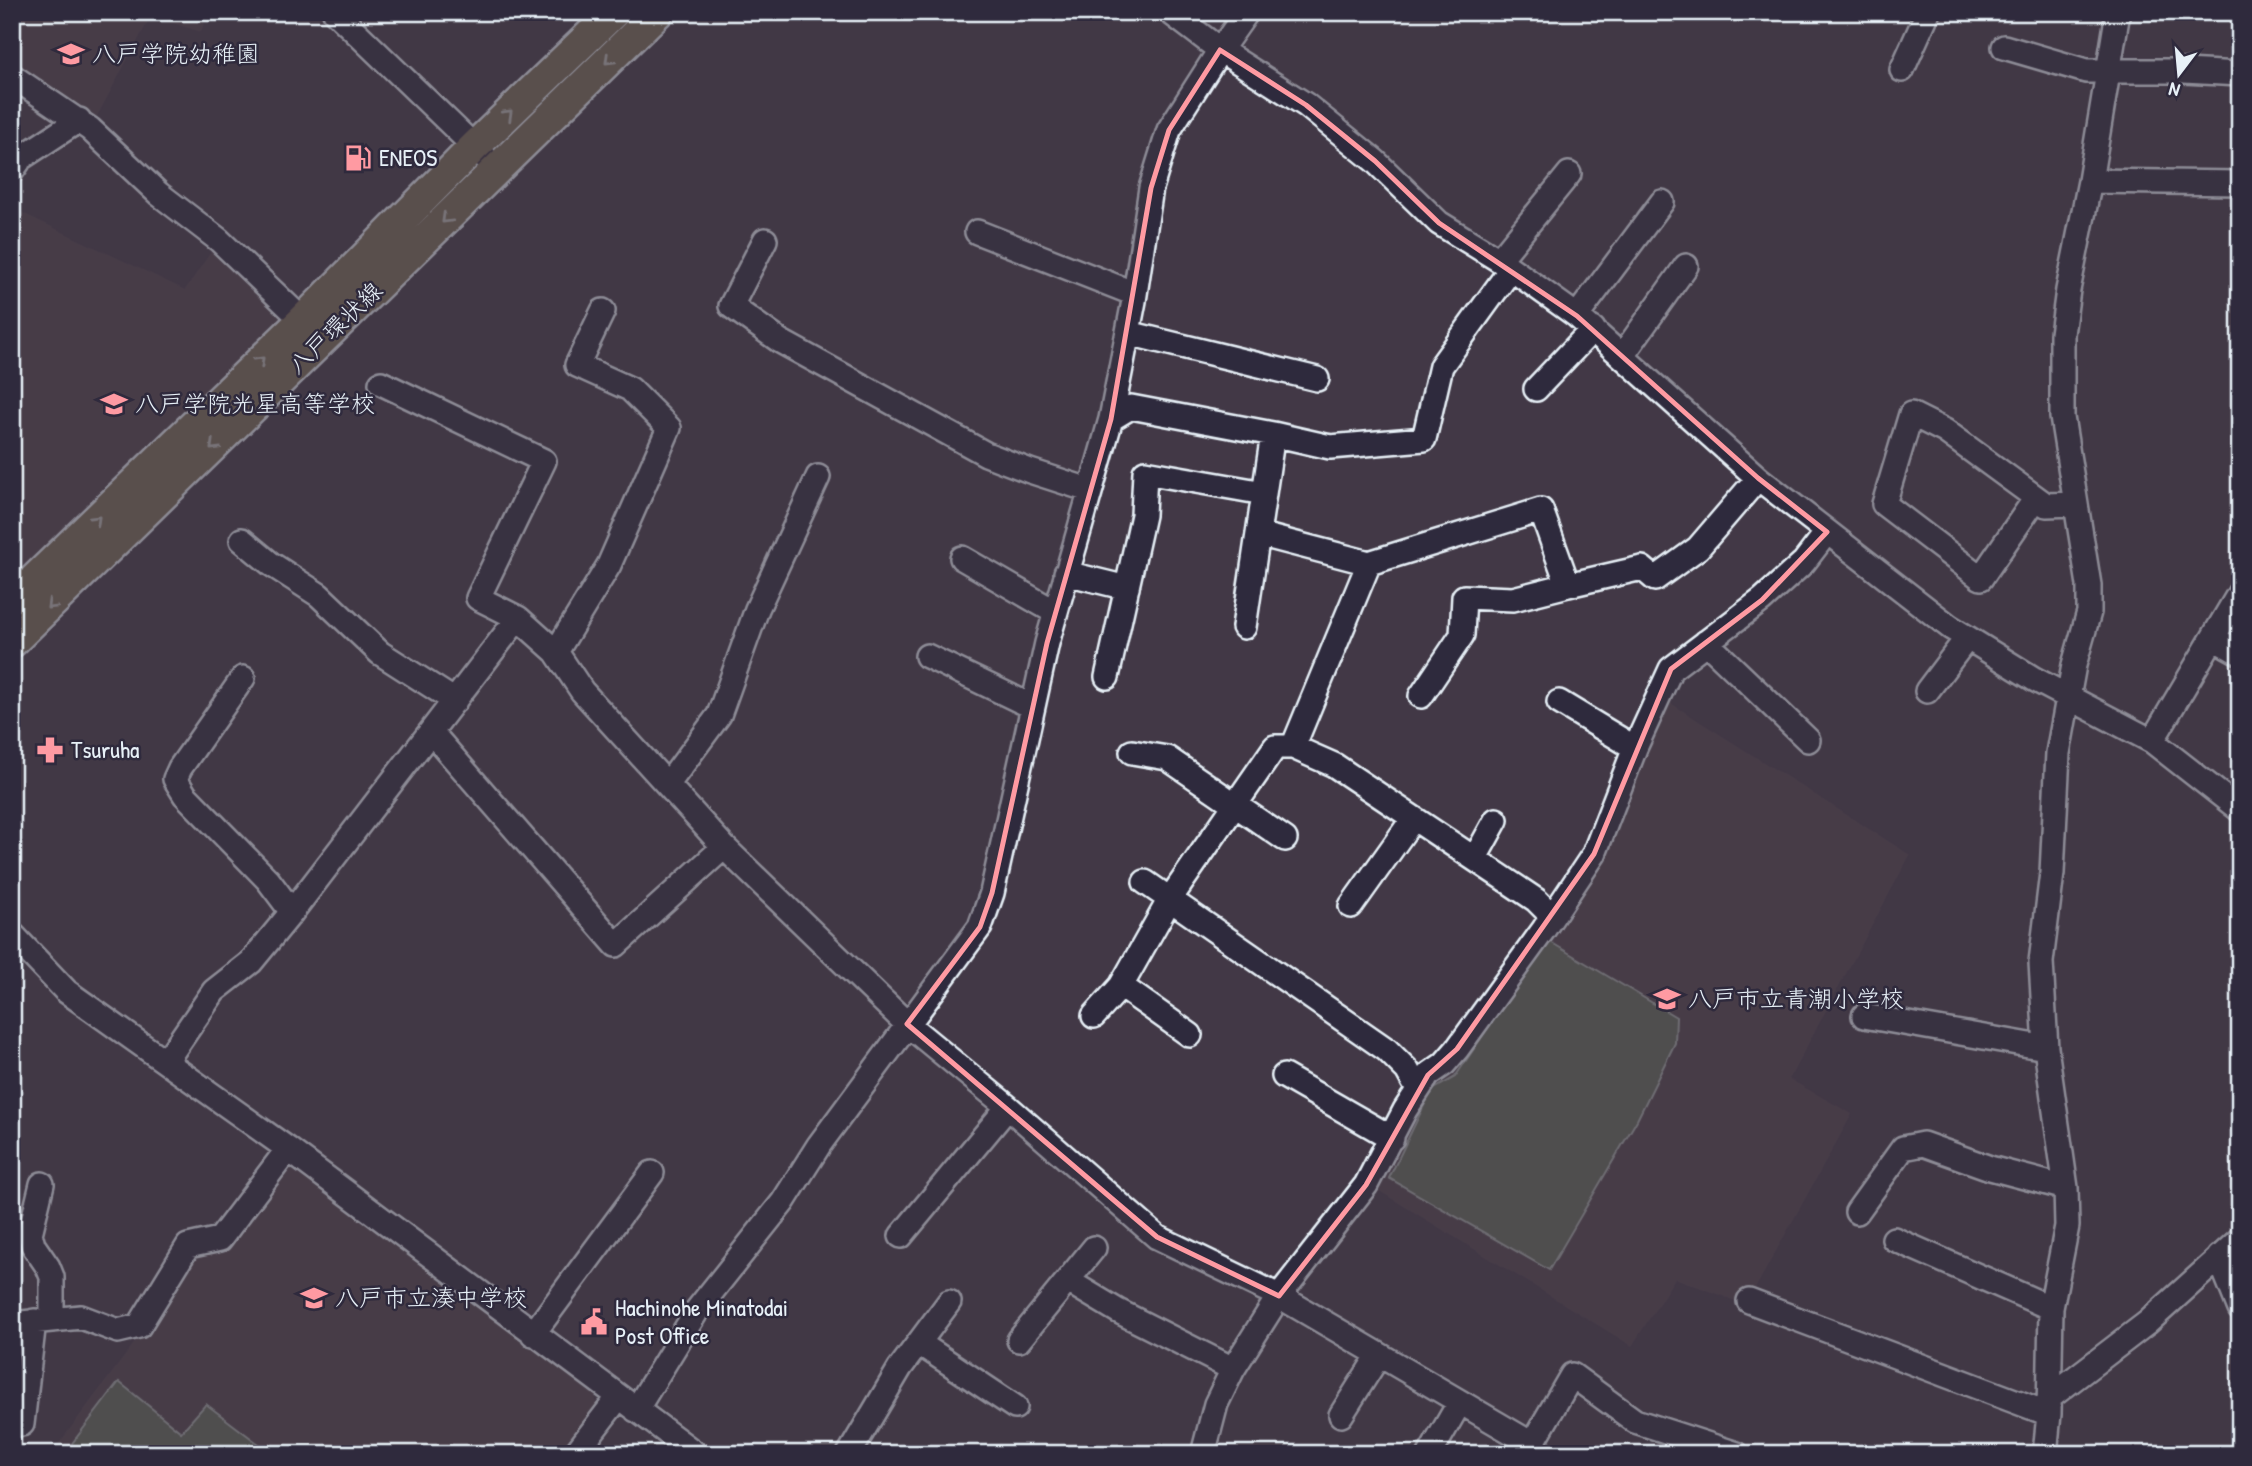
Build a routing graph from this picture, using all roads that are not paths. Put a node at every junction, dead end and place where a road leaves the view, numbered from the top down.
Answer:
1 (335, 12) edge
2 (614, 12) edge
3 (658, 12) edge
4 (1170, 12) edge
5 (1247, 12) edge
6 (1928, 12) edge
7 (2118, 12) edge
8 (2004, 47) dead end
9 (1220, 50) junction
10 (1902, 70) dead end
11 (2108, 72) junction
12 (2240, 74) edge
13 (12, 76) edge
14 (79, 120) junction
15 (474, 147) junction
16 (497, 169) junction
17 (12, 171) edge
18 (1569, 174) dead end
19 (2090, 181) junction
20 (2240, 183) edge
21 (1662, 202) dead end
22 (977, 232) dead end
23 (765, 240) dead end
24 (1505, 265) junction
25 (1686, 266) dead end
26 (1135, 294) junction
27 (603, 311) dead end
28 (1585, 322) junction
29 (313, 330) junction
30 (1128, 333) junction
31 (1622, 356) junction
32 (1317, 379) dead end
33 (381, 383) dead end
34 (1536, 389) dead end
35 (1111, 419) junction
36 (1273, 434) junction
37 (818, 477) dead end
38 (1758, 478) junction
39 (1089, 490) junction
40 (1264, 493) junction
41 (2036, 498) junction
42 (2076, 504) junction
43 (1828, 532) junction
44 (1258, 534) junction
45 (242, 540) dead end
46 (962, 558) dead end
47 (1369, 563) junction
48 (1066, 573) junction
49 (1568, 585) junction
50 (1127, 588) junction
51 (2240, 592) edge
52 (12, 601) edge
53 (1055, 611) junction
54 (518, 618) junction
55 (1244, 628) dead end
56 (1967, 638) junction
57 (2213, 638) junction
58 (12, 642) edge
59 (1706, 642) junction
60 (556, 652) junction
61 (2240, 653) edge
62 (927, 656) dead end
63 (1107, 677) dead end
64 (243, 678) dead end
65 (1927, 691) dead end
66 (2068, 695) junction
67 (1422, 696) dead end
68 (455, 701) junction
69 (1559, 702) dead end
70 (1033, 707) junction
71 (430, 733) junction
72 (1808, 740) dead end
73 (2151, 741) junction
74 (1293, 747) junction
75 (1635, 748) junction
76 (1132, 752) dead end
77 (668, 784) junction
78 (1234, 805) junction
79 (2240, 810) edge
80 (1413, 819) junction
81 (1496, 820) dead end
82 (1284, 839) dead end
83 (724, 847) junction
84 (1475, 858) junction
85 (1145, 882) dead end
86 (1170, 899) junction
87 (1351, 906) dead end
88 (292, 912) junction
89 (1552, 916) junction
90 (12, 934) edge
91 (1121, 986) junction
92 (1094, 1016) dead end
93 (1864, 1016) dead end
94 (907, 1024) junction
95 (1190, 1035) dead end
96 (2046, 1048) junction
97 (166, 1061) junction
98 (1284, 1076) dead end
99 (1418, 1090) junction
100 (1007, 1107) junction
101 (1392, 1138) junction
102 (288, 1149) junction
103 (652, 1173) dead end
104 (42, 1184) dead end
105 (2066, 1188) junction
106 (1857, 1212) dead end
107 (901, 1236) dead end
108 (2240, 1238) edge
109 (1894, 1239) dead end
110 (1094, 1248) dead end
111 (2219, 1257) junction
112 (1068, 1281) junction
113 (1279, 1296) junction
114 (1749, 1301) dead end
115 (949, 1302) dead end
116 (2051, 1308) junction
117 (2240, 1309) edge
118 (33, 1321) edge
119 (533, 1334) junction
120 (1019, 1340) dead end
121 (919, 1343) junction
122 (1379, 1355) junction
123 (1233, 1369) junction
124 (1460, 1402) junction
125 (627, 1404) junction
126 (2049, 1406) junction
127 (1015, 1407) dead end
128 (1341, 1415) dead end
129 (22, 1424) dead end
130 (1529, 1449) edge
131 (575, 1454) edge
132 (696, 1454) edge
133 (849, 1454) edge
134 (1203, 1454) edge
135 (1430, 1454) edge
136 (1737, 1454) edge
137 (2045, 1454) edge

1 - 15 street
15 -> 2 main road, 八戸環状線
3 -> 16 main road, 八戸環状線
4 - 9 street
5 - 9 street
6 - 10 street
7 - 11 street
8 - 11 street
9 - 24 street
9 - 26 street
11 - 12 street
11 - 19 street
13 - 14 street
14 - 17 street
14 - 29 street
15 - 16 street
15 - 29 main road, 八戸環状線
16 -> 29 main road, 八戸環状線
18 - 24 street
19 - 20 street
19 - 42 street
21 - 28 street
22 - 26 street
23 - 39 street
24 - 28 street
24 - 36 street
25 - 31 street
26 - 30 street
27 - 60 street
28 - 31 street
28 - 34 street
52 -> 29 main road, 八戸環状線
29 -> 58 main road, 八戸環状線
30 - 32 street
30 - 35 street
31 - 38 street
33 - 54 street
35 - 36 street
35 - 39 street
36 - 40 street
37 - 77 street
38 - 43 street
38 - 49 street
39 - 48 street
40 - 44 street
40 - 50 street
41 - 41 street
41 - 42 street
42 - 66 street
43 - 56 street
43 - 59 street
44 - 47 street
44 - 55 street
45 - 68 street
46 - 53 street
47 - 49 street
47 - 74 street
48 - 50 street
48 - 53 street
49 - 67 street
50 - 63 street
51 - 57 street
53 - 70 street
54 - 60 street
54 - 68 street
56 - 65 street
56 - 66 street
57 - 61 street
57 - 73 street
59 - 72 street
59 - 75 street
60 - 77 street
62 - 70 street
64 - 88 street
66 - 73 street
66 - 96 street
68 - 71 street
69 - 75 street
70 - 94 street
71 - 83 street
71 - 88 street
73 - 79 street
74 - 78 street
74 - 80 street
75 - 89 street
76 - 78 street
77 - 83 street
78 - 82 street
78 - 86 street
80 - 84 street
80 - 87 street
81 - 84 street
83 - 94 street
84 - 89 street
85 - 86 street
86 - 91 street
86 - 99 street
88 - 97 street
89 - 99 street
90 - 97 street
91 - 92 street
91 - 95 street
93 - 96 street
94 - 100 street
94 - 125 street
96 - 105 street
97 - 102 street
98 - 101 street
99 - 101 street
100 - 107 street
100 - 113 street
101 - 113 street
102 - 118 street
102 - 119 street
103 - 119 street
104 - 118 street
105 - 106 street
105 - 116 street
108 - 111 street
109 - 116 street
110 - 112 street
111 - 117 street
111 - 126 street
112 - 120 street
112 - 123 street
113 - 122 street
113 - 123 street
114 - 126 street
115 - 121 street
116 - 126 street
118 - 129 street
119 - 125 street
121 - 127 street
121 - 133 street
122 - 124 street
122 - 128 street
123 - 134 street
124 - 130 street
124 - 135 street
125 - 131 street
125 - 132 street
126 - 137 street
130 - 136 street

